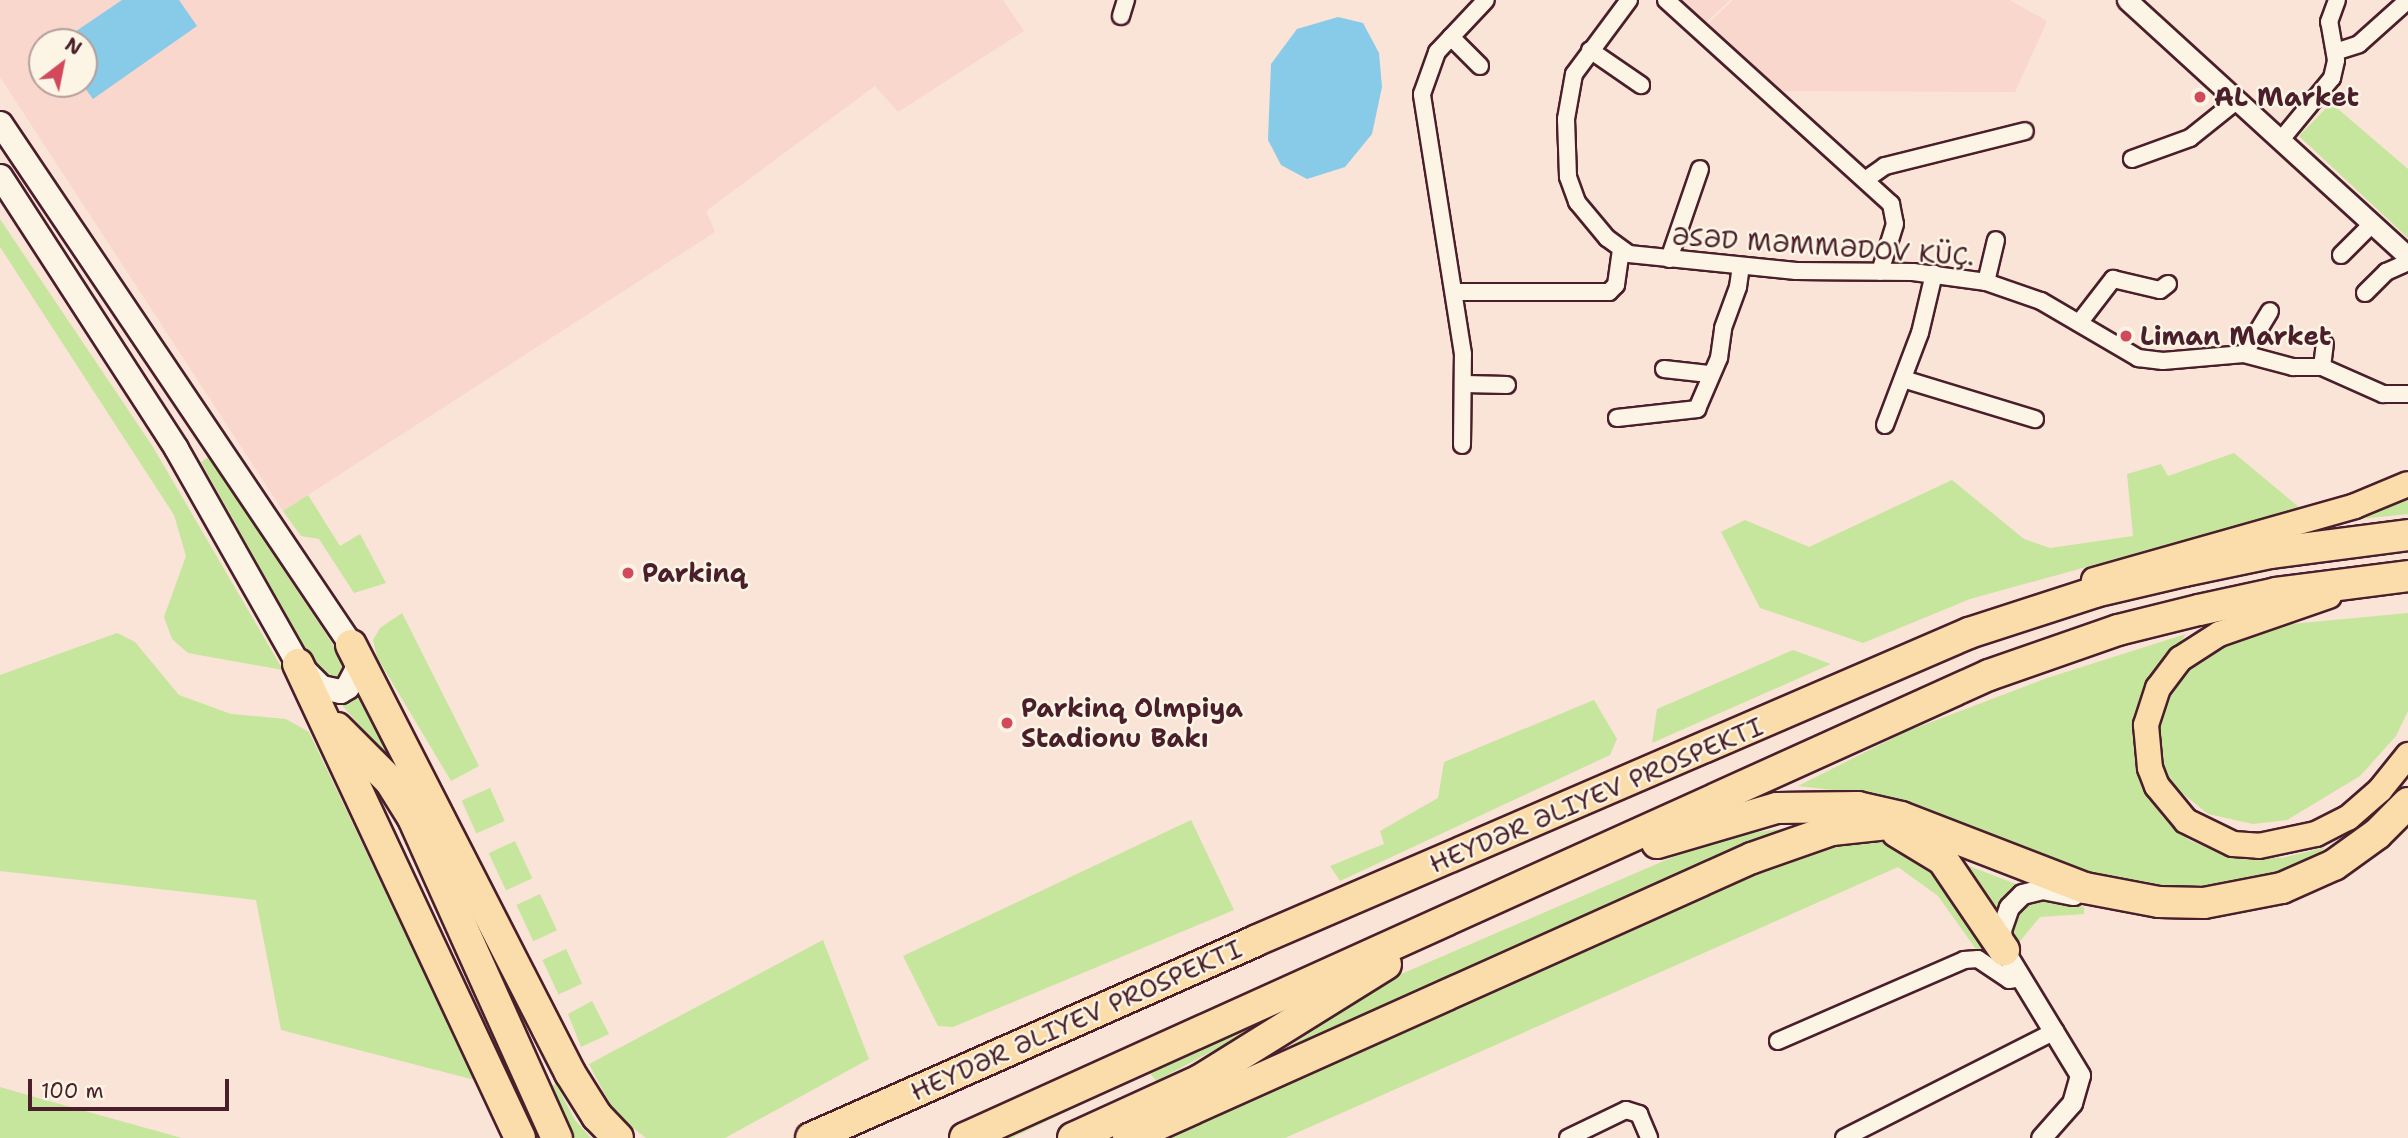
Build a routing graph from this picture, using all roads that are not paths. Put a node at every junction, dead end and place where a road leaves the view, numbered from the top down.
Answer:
1 (1126, 0) edge
2 (1486, 0) edge
3 (1629, 0) edge
4 (1666, 0) edge
5 (2127, 0) edge
6 (2337, 0) edge
7 (2408, 1) edge
8 (1121, 16) dead end
9 (1451, 37) junction
10 (1590, 50) junction
11 (2335, 52) junction
12 (1480, 66) dead end
13 (1641, 85) dead end
14 (2235, 102) junction
15 (0, 123) edge
16 (2025, 131) dead end
17 (2280, 141) junction
18 (2132, 159) dead end
19 (1700, 169) dead end
20 (0, 176) edge
21 (1865, 180) junction
22 (2371, 225) junction
23 (1996, 240) dead end
24 (1621, 249) junction
25 (2341, 255) dead end
26 (1669, 259) junction
27 (2408, 259) edge
28 (1741, 266) junction
29 (1880, 272) junction
30 (1934, 274) junction
31 (1986, 282) junction
32 (2168, 284) dead end
33 (1455, 292) junction
34 (2365, 293) dead end
35 (2270, 311) dead end
36 (2079, 323) junction
37 (2325, 344) dead end
38 (2244, 354) junction
39 (2322, 367) junction
40 (1664, 369) dead end
41 (1709, 374) junction
42 (1903, 379) junction
43 (1465, 384) junction
44 (1507, 385) dead end
45 (2408, 394) edge
46 (1618, 418) dead end
47 (2035, 419) dead end
48 (1885, 425) dead end
49 (1462, 445) dead end
50 (2408, 484) edge
51 (2408, 535) edge
52 (2408, 577) edge
53 (1969, 633) junction
54 (351, 645) junction
55 (298, 664) junction
56 (325, 716) junction
57 (2408, 755) edge
58 (2408, 803) edge
59 (1874, 824) junction
60 (1936, 830) junction
61 (1525, 885) junction
62 (2226, 901) junction
63 (2004, 950) junction
64 (2021, 978) junction
65 (2055, 1031) junction
66 (1778, 1041) dead end
67 (815, 1136) edge
68 (520, 1138) edge
69 (557, 1138) edge
70 (618, 1138) edge
71 (965, 1138) edge
72 (1073, 1138) edge
73 (1128, 1138) edge
74 (1568, 1138) edge
75 (1649, 1138) edge
76 (1844, 1138) edge
77 (2041, 1138) edge

1 - 8 street
2 - 9 street
3 - 10 street
4 - 21 street
5 - 14 street
6 - 11 street
7 - 11 street
9 - 12 street
9 - 33 street
10 - 13 street
10 - 24 street
11 - 17 street
14 - 17 street
14 - 18 street
15 - 54 main road
16 - 21 street
17 - 22 street
19 - 26 street
20 - 55 main road
21 - 29 street
22 - 25 street
22 - 27 street
23 - 31 street
24 - 26 street, ƏSƏD MƏMMƏDOV KÜÇ.
24 - 33 street
26 - 28 street, ƏSƏD MƏMMƏDOV KÜÇ.
27 - 34 street
28 - 29 street, ƏSƏD MƏMMƏDOV KÜÇ.
28 - 41 street
29 - 30 street, ƏSƏD MƏMMƏDOV KÜÇ.
30 - 31 street, ƏSƏD MƏMMƏDOV KÜÇ.
30 - 42 street
31 - 36 street, ƏSƏD MƏMMƏDOV KÜÇ.
32 - 36 street
33 - 43 street
35 - 38 street
36 - 38 street, ƏSƏD MƏMMƏDOV KÜÇ.
37 - 39 street
38 - 39 street, ƏSƏD MƏMMƏDOV KÜÇ.
39 - 45 street, ƏSƏD MƏMMƏDOV KÜÇ.
40 - 41 street
41 - 46 street
42 - 47 street
42 - 48 street
43 - 44 street
43 - 49 street
50 - 53 main road
51 - 53 highway, HEYDƏR ƏLIYEV PROSPEKTI
52 - 57 main road
52 - 61 highway, HEYDƏR ƏLIYEV PROSPEKTI
53 - 67 highway, HEYDƏR ƏLIYEV PROSPEKTI
54 - 55 main road
54 - 70 highway
55 - 56 highway
56 - 68 highway
56 - 69 highway
58 - 62 highway
59 - 60 highway
59 - 63 highway
59 - 73 highway
60 - 61 highway
60 - 62 highway
61 - 71 highway, HEYDƏR ƏLIYEV PROSPEKTI
61 - 72 highway
62 - 63 street
63 - 64 street
64 - 65 street
64 - 66 street
65 - 76 street
65 - 77 street
74 - 75 street

